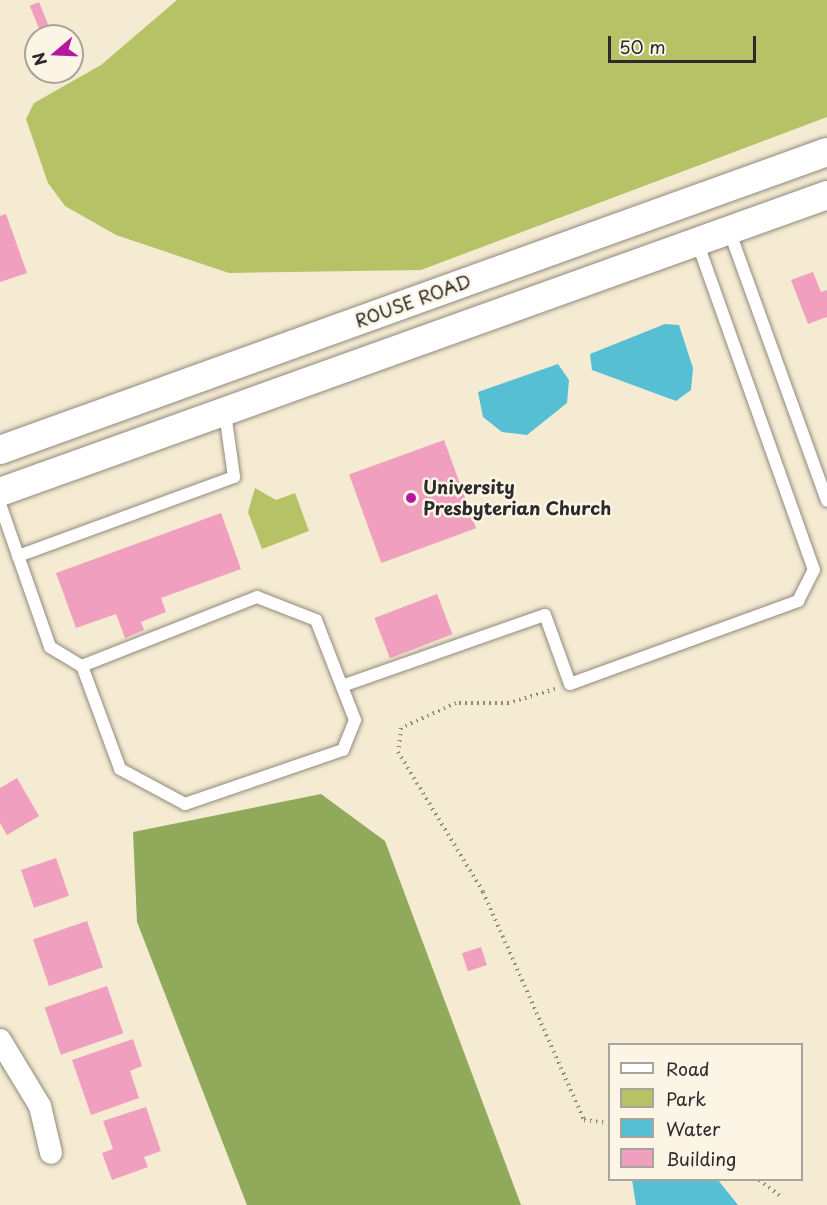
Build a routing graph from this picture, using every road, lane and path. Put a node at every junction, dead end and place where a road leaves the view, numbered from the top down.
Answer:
1 (827, 152) edge
2 (827, 195) edge
3 (729, 230) junction
4 (697, 241) junction
5 (225, 413) junction
6 (0, 450) edge
7 (0, 492) edge
8 (827, 501) edge
9 (0, 504) edge
10 (18, 556) junction
11 (82, 666) junction
12 (570, 684) junction
13 (342, 686) junction
14 (0, 1040) edge
15 (608, 1124) edge
16 (51, 1153) dead end
17 (761, 1181) edge
18 (780, 1196) dead end

1 - 6 street, ROUSE ROAD
2 - 3 street
3 - 4 street
3 - 8 lane
4 - 5 street
4 - 12 lane
5 - 7 street
5 - 10 lane
9 - 10 lane
10 - 11 lane
11 - 13 lane
11 - 13 lane
12 - 13 lane
12 - 15 path
14 - 16 street
17 - 18 path

